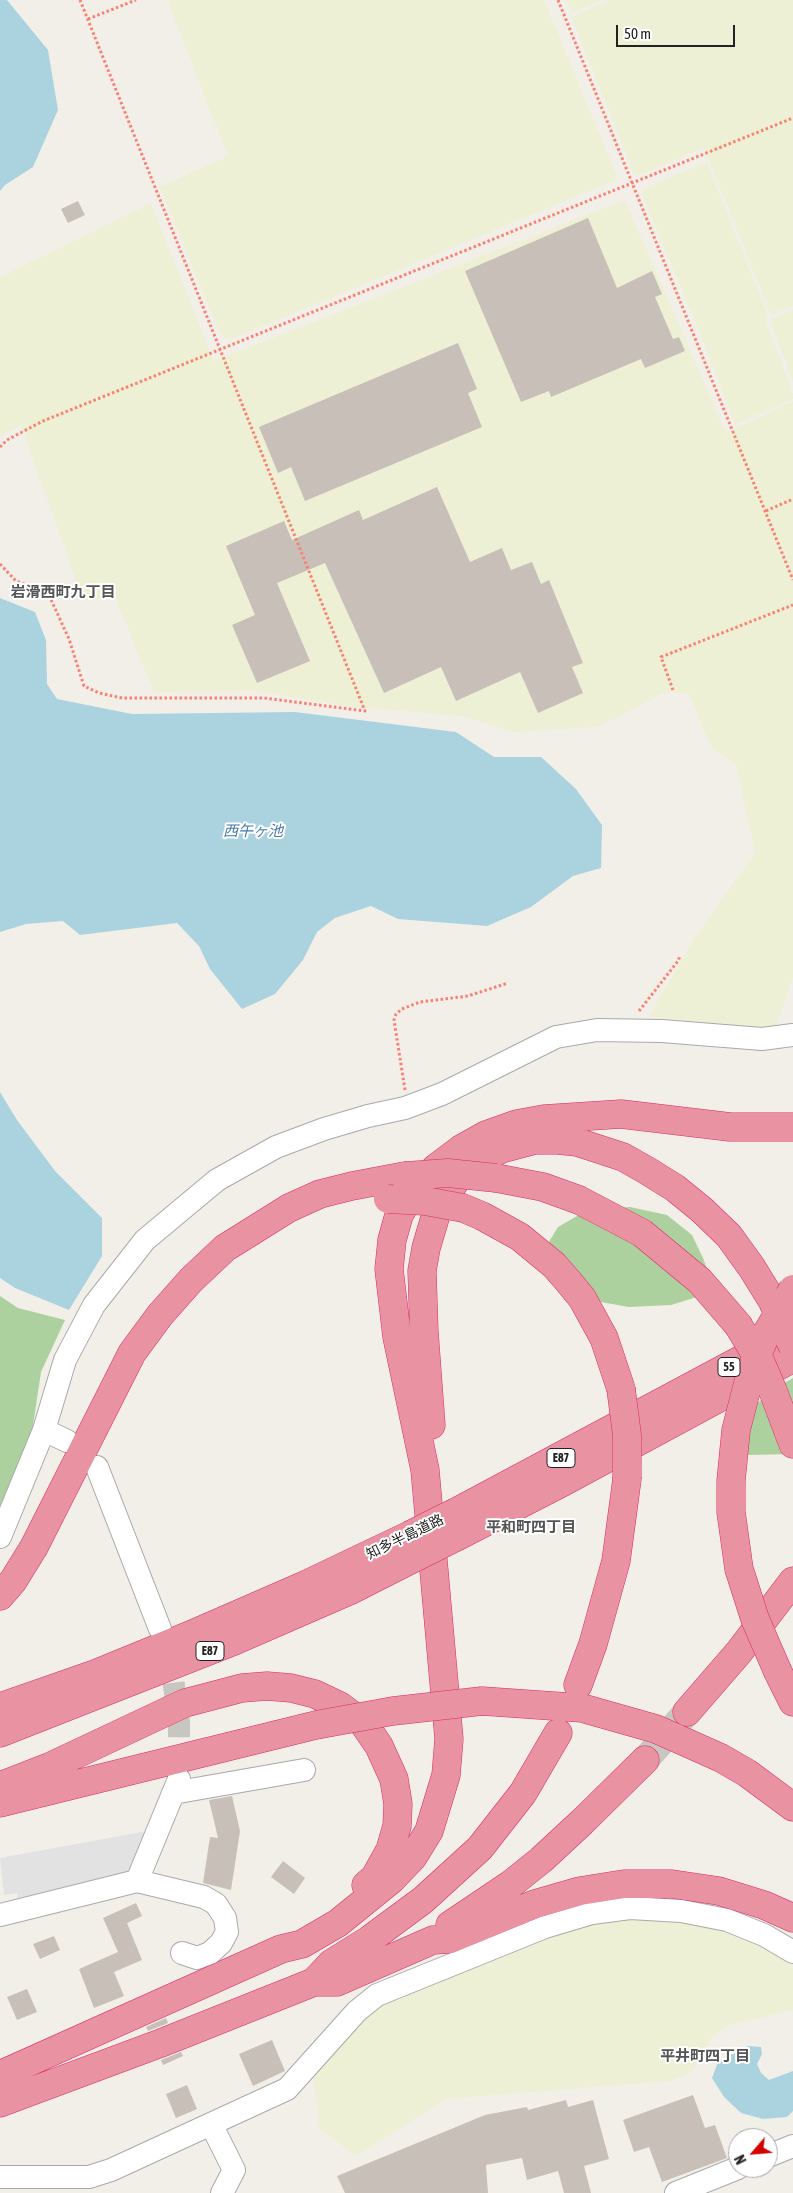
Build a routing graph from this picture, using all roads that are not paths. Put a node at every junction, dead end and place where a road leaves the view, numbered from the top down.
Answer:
1 (793, 1035) edge
2 (793, 1127) edge
3 (191, 1280) junction
4 (783, 1296) edge
5 (793, 1331) edge
6 (793, 1347) edge
7 (793, 1358) edge
8 (670, 1412) junction
9 (44, 1430) junction
10 (67, 1441) dead end
11 (793, 1444) edge
12 (97, 1467) dead end
13 (0, 1537) edge
14 (420, 1556) junction
15 (793, 1581) edge
16 (0, 1596) edge
17 (160, 1629) tunnel mouth
18 (578, 1685) dead end
19 (793, 1702) edge
20 (0, 1707) edge
21 (687, 1712) tunnel mouth
22 (0, 1733) edge
23 (558, 1733) dead end
24 (644, 1760) tunnel mouth
25 (304, 1770) dead end
26 (0, 1786) edge
27 (0, 1803) edge
28 (793, 1807) edge
29 (137, 1881) junction
30 (0, 1915) edge
31 (793, 1918) edge
32 (433, 1940) junction
33 (281, 1949) junction
34 (793, 1952) edge
35 (182, 1953) dead end
36 (314, 1982) junction
37 (0, 2075) edge
38 (0, 2103) edge
39 (211, 2124) junction
40 (793, 2146) edge
41 (778, 2152) edge
42 (728, 2172) edge
43 (0, 2177) edge
44 (222, 2193) edge
45 (676, 2193) edge

1 - 9 street
2 - 14 highway
3 - 11 highway, bridge
3 - 16 highway
3 - 18 highway, bridge
4 - 6 highway, bridge
4 - 14 highway
4 - 19 highway, bridge
5 - 8 highway, 知多半島道路 / 55
7 - 8 highway, 知多半島道路 / 55
8 - 14 highway, 知多半島道路 / E87, bridge
9 - 10 street
9 - 13 street
12 - 17 street
14 - 20 highway, 知多半島道路 / E87
14 - 22 highway, 知多半島道路 / E87
14 - 33 highway
15 - 21 highway
23 - 36 highway
24 - 32 highway
25 - 29 street
26 - 33 highway
27 - 28 highway, bridge
29 - 30 street
29 - 35 street
31 - 32 highway
32 - 36 highway
33 - 37 highway
34 - 39 street
36 - 38 highway
39 - 43 street
39 - 44 street
40 - 41 street
42 - 45 street

